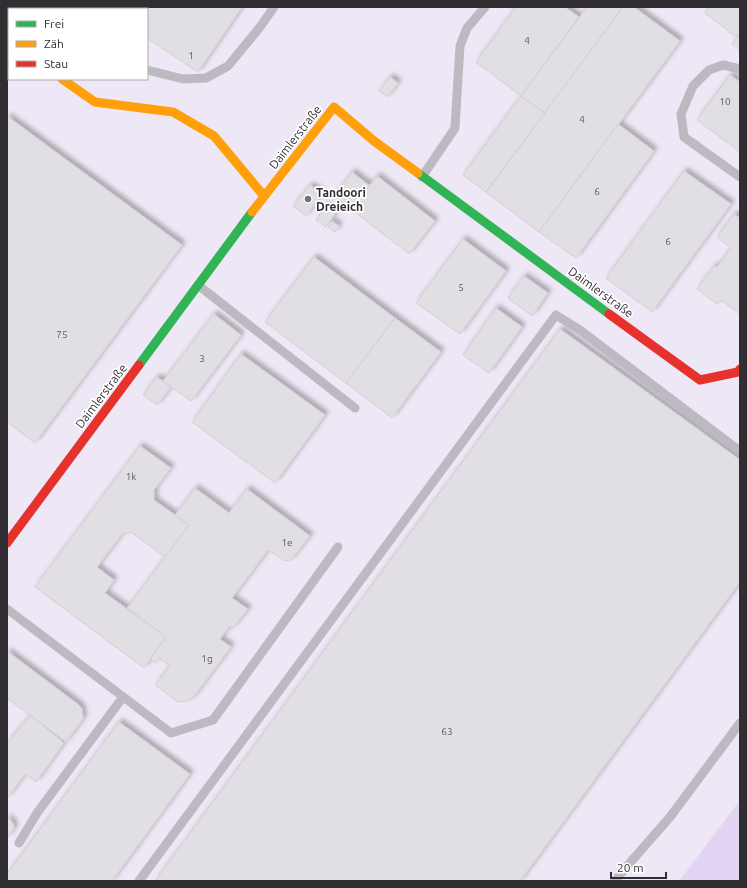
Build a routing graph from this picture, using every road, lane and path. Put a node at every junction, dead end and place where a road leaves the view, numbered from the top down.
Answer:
1 (274, 7) edge
2 (485, 7) edge
3 (740, 69) edge
4 (148, 70) edge
5 (63, 80) edge
6 (422, 177) junction
7 (740, 177) edge
8 (264, 196) junction
9 (198, 285) junction
10 (740, 370) edge
11 (355, 408) dead end
12 (740, 451) edge
13 (7, 542) edge
14 (338, 547) dead end
15 (7, 609) edge
16 (123, 697) junction
17 (740, 723) edge
18 (19, 843) dead end
19 (140, 881) edge
20 (615, 881) edge

1 - 4 lane
2 - 6 lane
3 - 7 lane
5 - 8 street
6 - 8 street, Daimlerstraße
6 - 10 street, Daimlerstraße
8 - 9 street, Daimlerstraße
9 - 11 lane
9 - 13 street, Daimlerstraße
12 - 19 lane
14 - 16 lane
15 - 16 lane
16 - 18 lane
17 - 20 lane

